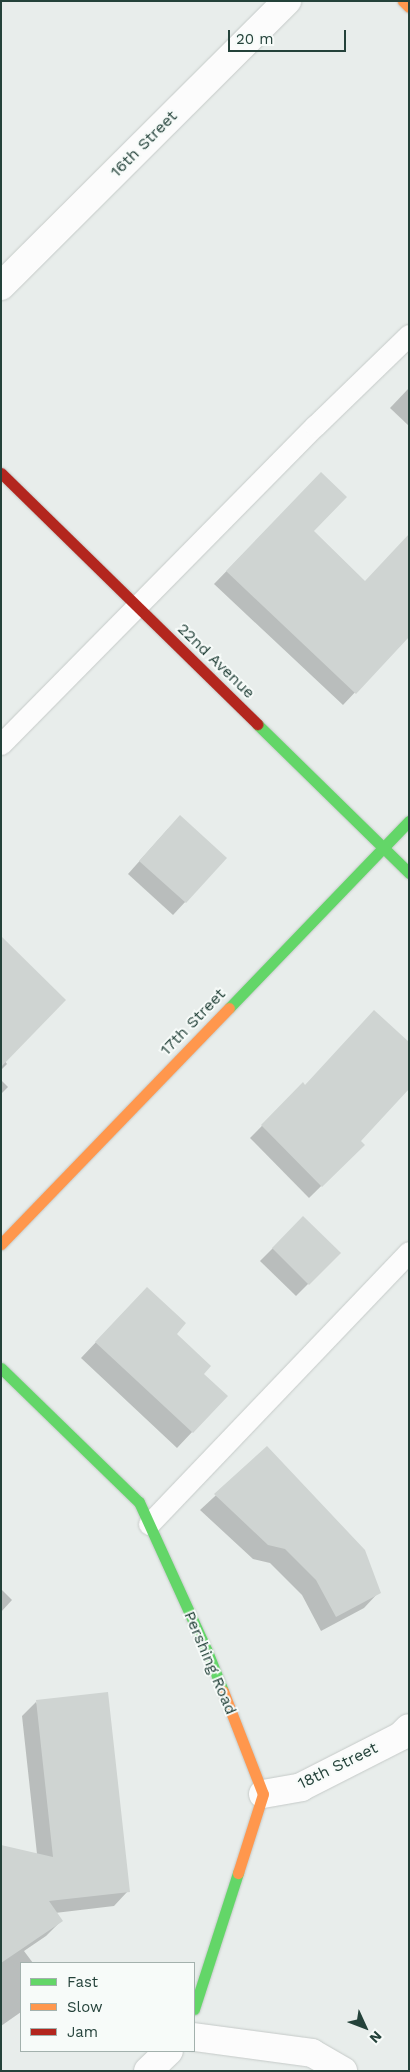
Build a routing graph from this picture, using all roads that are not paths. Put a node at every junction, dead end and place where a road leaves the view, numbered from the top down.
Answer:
1 (287, 1) edge
2 (403, 1) edge
3 (409, 7) edge
4 (1, 286) edge
5 (409, 335) edge
6 (1, 473) edge
7 (137, 607) junction
8 (1, 744) edge
9 (409, 821) edge
10 (383, 848) junction
11 (409, 873) edge
12 (1, 1244) edge
13 (409, 1252) edge
14 (1, 1368) edge
15 (149, 1524) junction
16 (409, 1728) edge
17 (263, 1794) junction
18 (195, 2006) edge
19 (195, 2037) edge
20 (168, 2052) edge
21 (148, 2071) edge
22 (343, 2071) edge

1 - 4 street, 16th Street
2 - 3 street
5 - 7 lane
6 - 7 street, 22nd Avenue
7 - 8 lane
7 - 10 street, 22nd Avenue
9 - 10 street, 17th Street
10 - 11 street, 22nd Avenue
10 - 12 street, 17th Street
13 - 15 lane
14 - 15 street, Pershing Road
15 - 17 street, Pershing Road
16 - 17 street, 18th Street
17 - 18 street
19 - 22 street
20 - 21 street

